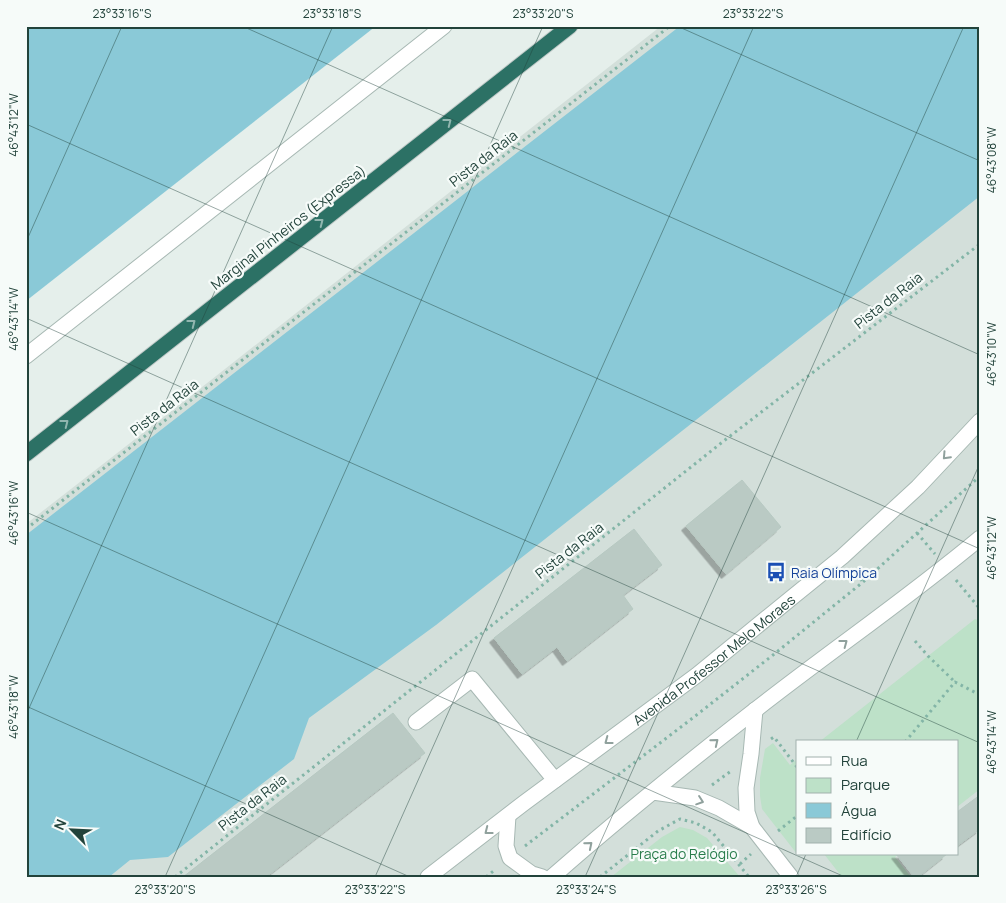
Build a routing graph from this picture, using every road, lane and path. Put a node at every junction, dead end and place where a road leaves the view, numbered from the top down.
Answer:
1 (444, 26) edge
2 (570, 26) edge
3 (670, 26) edge
4 (980, 244) edge
5 (26, 356) edge
6 (980, 421) edge
7 (26, 454) edge
8 (980, 476) edge
9 (26, 529) edge
10 (917, 533) junction
11 (980, 538) edge
12 (945, 567) junction
13 (980, 608) edge
14 (915, 641) dead end
15 (955, 682) junction
16 (980, 695) edge
17 (754, 710) junction
18 (416, 722) dead end
19 (907, 740) edge
20 (768, 741) dead end
21 (796, 766) edge
22 (732, 770) dead end
23 (555, 780) junction
24 (653, 792) junction
25 (695, 798) junction
26 (508, 816) junction
27 (796, 817) edge
28 (752, 827) junction
29 (778, 832) dead end
30 (751, 854) dead end
31 (510, 858) junction
32 (740, 864) junction
33 (175, 877) edge
34 (428, 877) edge
35 (486, 877) edge
36 (542, 877) edge
37 (552, 877) edge
38 (600, 877) edge
39 (749, 877) edge
40 (791, 877) edge

1 - 5 street
7 -> 2 highway, Marginal Pinheiros (Expressa)
3 - 9 path, Pista da Raia
4 - 33 path, Pista da Raia
6 -> 23 street, Avenida Professor Melo Moraes
8 - 10 path
10 - 12 path
10 - 31 path
11 - 12 street
12 - 13 path
17 -> 12 street
14 - 15 path
15 - 16 path
15 - 19 path
24 -> 17 street
17 - 28 street
18 - 23 street
20 - 21 path
22 - 25 path
23 - 26 street, Avenida Professor Melo Moraes
24 - 25 street
37 -> 24 street
25 -> 28 street
26 - 31 street
26 -> 34 street, Avenida Professor Melo Moraes
27 - 29 path
28 - 40 street
30 - 32 path
31 - 35 path
31 - 36 street
32 - 38 path
32 - 39 path

